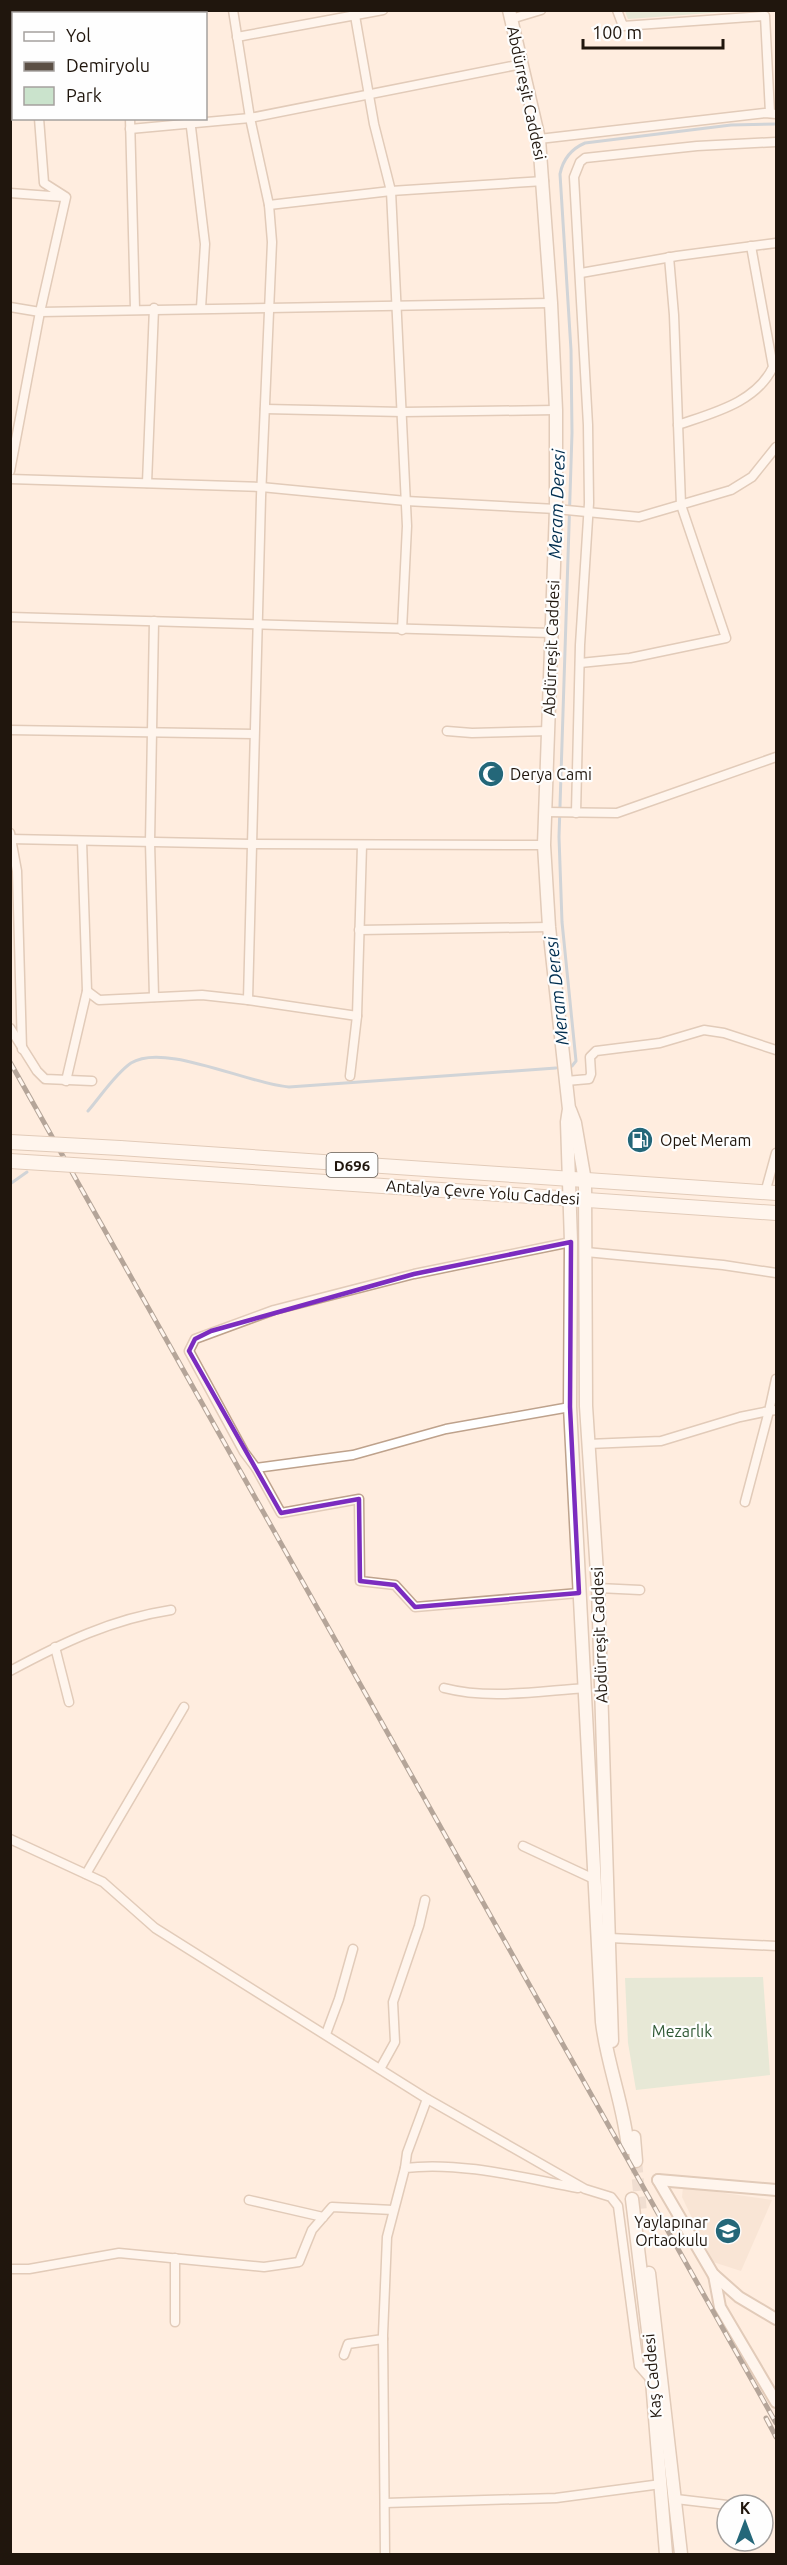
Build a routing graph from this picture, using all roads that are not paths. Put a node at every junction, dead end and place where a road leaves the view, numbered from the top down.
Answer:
1 (233, 10) edge
2 (383, 10) edge
3 (541, 10) edge
4 (617, 10) edge
5 (765, 13) edge
6 (354, 14) edge
7 (510, 15) edge
8 (237, 37) junction
9 (522, 64) junction
10 (369, 96) junction
11 (773, 114) edge
12 (250, 118) junction
13 (39, 120) edge
14 (130, 120) edge
15 (190, 121) edge
16 (130, 129) junction
17 (540, 139) junction
18 (777, 142) edge
19 (544, 181) junction
20 (391, 191) junction
21 (10, 193) edge
22 (66, 197) junction
23 (268, 205) junction
24 (777, 243) edge
25 (751, 246) junction
26 (669, 257) junction
27 (581, 273) junction
28 (551, 303) junction
29 (398, 305) junction
30 (10, 307) edge
31 (270, 307) junction
32 (154, 308) junction
33 (201, 308) junction
34 (135, 309) junction
35 (40, 312) junction
36 (777, 320) edge
37 (766, 326) junction
38 (265, 409) junction
39 (556, 410) junction
40 (403, 412) junction
41 (678, 425) junction
42 (777, 447) edge
43 (10, 471) edge
44 (10, 479) edge
45 (147, 483) junction
46 (261, 487) junction
47 (406, 501) junction
48 (681, 505) junction
49 (559, 510) junction
50 (588, 513) junction
51 (10, 617) edge
52 (154, 621) junction
53 (257, 626) junction
54 (402, 630) junction
55 (551, 633) junction
56 (580, 663) junction
57 (10, 730) edge
58 (447, 731) dead end
59 (549, 731) junction
60 (152, 733) junction
61 (254, 734) junction
62 (777, 757) edge
63 (549, 812) junction
64 (572, 812) junction
65 (10, 833) edge
66 (11, 839) edge
67 (82, 841) junction
68 (150, 842) junction
69 (251, 844) junction
70 (362, 845) junction
71 (544, 845) junction
72 (549, 927) junction
73 (359, 930) junction
74 (87, 991) junction
75 (154, 998) junction
76 (248, 1000) junction
77 (357, 1016) junction
78 (10, 1028) edge
79 (22, 1049) junction
80 (777, 1050) edge
81 (350, 1076) dead end
82 (92, 1081) dead end
83 (566, 1081) junction
84 (66, 1082) junction
85 (569, 1109) junction
86 (10, 1142) edge
87 (777, 1153) edge
88 (10, 1161) edge
89 (569, 1180) junction
90 (585, 1181) junction
91 (771, 1193) edge
92 (570, 1198) junction
93 (586, 1199) junction
94 (777, 1213) edge
95 (571, 1242) junction
96 (586, 1252) junction
97 (777, 1273) edge
98 (777, 1379) edge
99 (570, 1407) junction
100 (773, 1411) edge
101 (588, 1444) junction
102 (256, 1468) junction
103 (745, 1502) dead end
104 (598, 1588) junction
105 (640, 1590) dead end
106 (579, 1593) junction
107 (171, 1610) dead end
108 (55, 1647) junction
109 (10, 1671) edge
110 (444, 1688) dead end
111 (586, 1688) junction
112 (69, 1702) dead end
113 (184, 1707) dead end
114 (10, 1839) edge
115 (522, 1846) dead end
116 (86, 1874) junction
117 (596, 1880) junction
118 (425, 1900) dead end
119 (610, 1938) junction
120 (777, 1946) edge
121 (353, 1949) dead end
122 (326, 2034) junction
123 (381, 2069) junction
124 (427, 2098) junction
125 (628, 2148) tunnel mouth
126 (636, 2161) tunnel mouth
127 (405, 2168) junction
128 (585, 2189) junction
129 (777, 2190) edge
130 (632, 2199) tunnel mouth
131 (249, 2200) dead end
132 (393, 2210) junction
133 (641, 2212) tunnel mouth
134 (324, 2217) junction
135 (176, 2258) junction
136 (10, 2270) edge
137 (714, 2274) junction
138 (777, 2319) edge
139 (175, 2322) dead end
140 (383, 2339) junction
141 (344, 2355) dead end
142 (653, 2382) junction
143 (777, 2402) edge
144 (662, 2484) junction
145 (676, 2499) junction
146 (385, 2503) junction
147 (715, 2504) edge
148 (385, 2554) edge
149 (666, 2554) edge
150 (681, 2554) edge

1 - 8 street
2 - 6 street
3 - 7 street
4 - 5 street
5 - 11 street
6 - 8 street
6 - 10 street
7 - 9 main road, Abdürreşit Caddesi
8 - 12 street
9 - 10 street
9 - 17 main road, Abdürreşit Caddesi
10 - 12 street
10 - 20 street
11 - 17 street
12 - 15 street
12 - 23 street
13 - 22 street
14 - 16 street
15 - 16 street
15 - 33 street
16 - 34 street
17 - 19 main road, Abdürreşit Caddesi
18 - 27 street
19 - 20 street
19 - 28 main road, Abdürreşit Caddesi
20 - 23 street
20 - 29 street
21 - 22 street
22 - 35 street
23 - 31 street
24 - 25 street
25 - 26 street
25 - 37 street
26 - 27 street
26 - 41 street
27 - 50 street
28 - 29 street
28 - 39 main road, Abdürreşit Caddesi
29 - 31 street
29 - 40 street
30 - 35 street
31 - 33 street
31 - 38 street
32 - 33 street
32 - 34 street
32 - 45 street
34 - 35 street
35 - 43 street
36 - 37 street
37 - 41 street
38 - 40 street
38 - 46 street
39 - 40 street
39 - 49 main road, Abdürreşit Caddesi
40 - 47 street
41 - 48 street
42 - 48 street
44 - 45 street
45 - 46 street
46 - 47 street
46 - 53 street
47 - 49 street
47 - 54 street
48 - 50 street
48 - 56 street
49 - 50 street
49 - 55 main road, Abdürreşit Caddesi
50 - 56 street
51 - 52 street
52 - 53 street
52 - 60 street
53 - 54 street
53 - 61 street
54 - 55 street
55 - 59 main road, Abdürreşit Caddesi
56 - 64 street
57 - 60 street
58 - 59 street
59 - 63 main road, Abdürreşit Caddesi
60 - 61 street
60 - 68 street
61 - 69 street
62 - 64 street
63 - 64 street
63 - 71 main road, Abdürreşit Caddesi
65 - 66 street
66 - 67 street
66 - 79 street
67 - 68 street
67 - 74 street
68 - 69 street
68 - 75 street
69 - 70 street
69 - 76 street
70 - 71 street
70 - 73 street
71 - 72 main road, Abdürreşit Caddesi
72 - 73 street
72 - 83 main road, Abdürreşit Caddesi
73 - 77 street
74 - 75 street
74 - 84 street
75 - 76 street
76 - 77 street
77 - 81 street
78 - 79 street
79 - 84 street
80 - 83 street
82 - 84 street
83 - 85 main road, Abdürreşit Caddesi
85 - 89 main road, Abdürreşit Caddesi
85 - 90 main road, Abdürreşit Caddesi
86 - 89 highway, Antalya Çevre Yolu Caddesi / D696, bridge
87 - 91 street
88 - 92 highway, Antalya Çevre Yolu Caddesi / D696, bridge
89 - 90 highway, Antalya Çevre Yolu Caddesi / D696
89 - 92 main road, Abdürreşit Caddesi
90 - 91 highway, Antalya Çevre Yolu Caddesi / D696
90 - 93 main road, Abdürreşit Caddesi
92 - 93 highway, Antalya Çevre Yolu Caddesi / D696
92 - 95 main road, Abdürreşit Caddesi
93 - 94 highway, Antalya Çevre Yolu Caddesi / D696
93 - 96 main road, Abdürreşit Caddesi
95 - 99 main road, Abdürreşit Caddesi
95 - 102 street
96 - 97 street
96 - 101 main road, Abdürreşit Caddesi
98 - 100 street
99 - 102 street
99 - 106 main road, Abdürreşit Caddesi
100 - 101 street
100 - 103 street
101 - 104 main road, Abdürreşit Caddesi
102 - 106 street
104 - 105 street
104 - 119 main road, Abdürreşit Caddesi
106 - 111 main road, Abdürreşit Caddesi
107 - 108 street
108 - 109 street
108 - 112 street
110 - 111 street
111 - 117 main road, Abdürreşit Caddesi
113 - 116 street
114 - 116 street
115 - 117 street
116 - 122 street
117 - 125 main road, Abdürreşit Caddesi
118 - 123 street
119 - 120 street
119 - 126 main road, Abdürreşit Caddesi
121 - 122 street
122 - 123 street
123 - 124 street
124 - 127 street
124 - 128 street
127 - 128 street
127 - 132 street
128 - 142 street
129 - 137 street
130 - 142 main road, Kaş Caddesi
131 - 134 street
132 - 134 street
132 - 140 street
133 - 145 main road, Kaş Caddesi
134 - 135 street
135 - 136 street
135 - 139 street
137 - 138 street
137 - 143 street
140 - 141 street
140 - 146 street
142 - 144 main road, Kaş Caddesi
144 - 146 street
144 - 149 main road, Kaş Caddesi
145 - 147 street
145 - 150 main road, Kaş Caddesi
146 - 148 street

